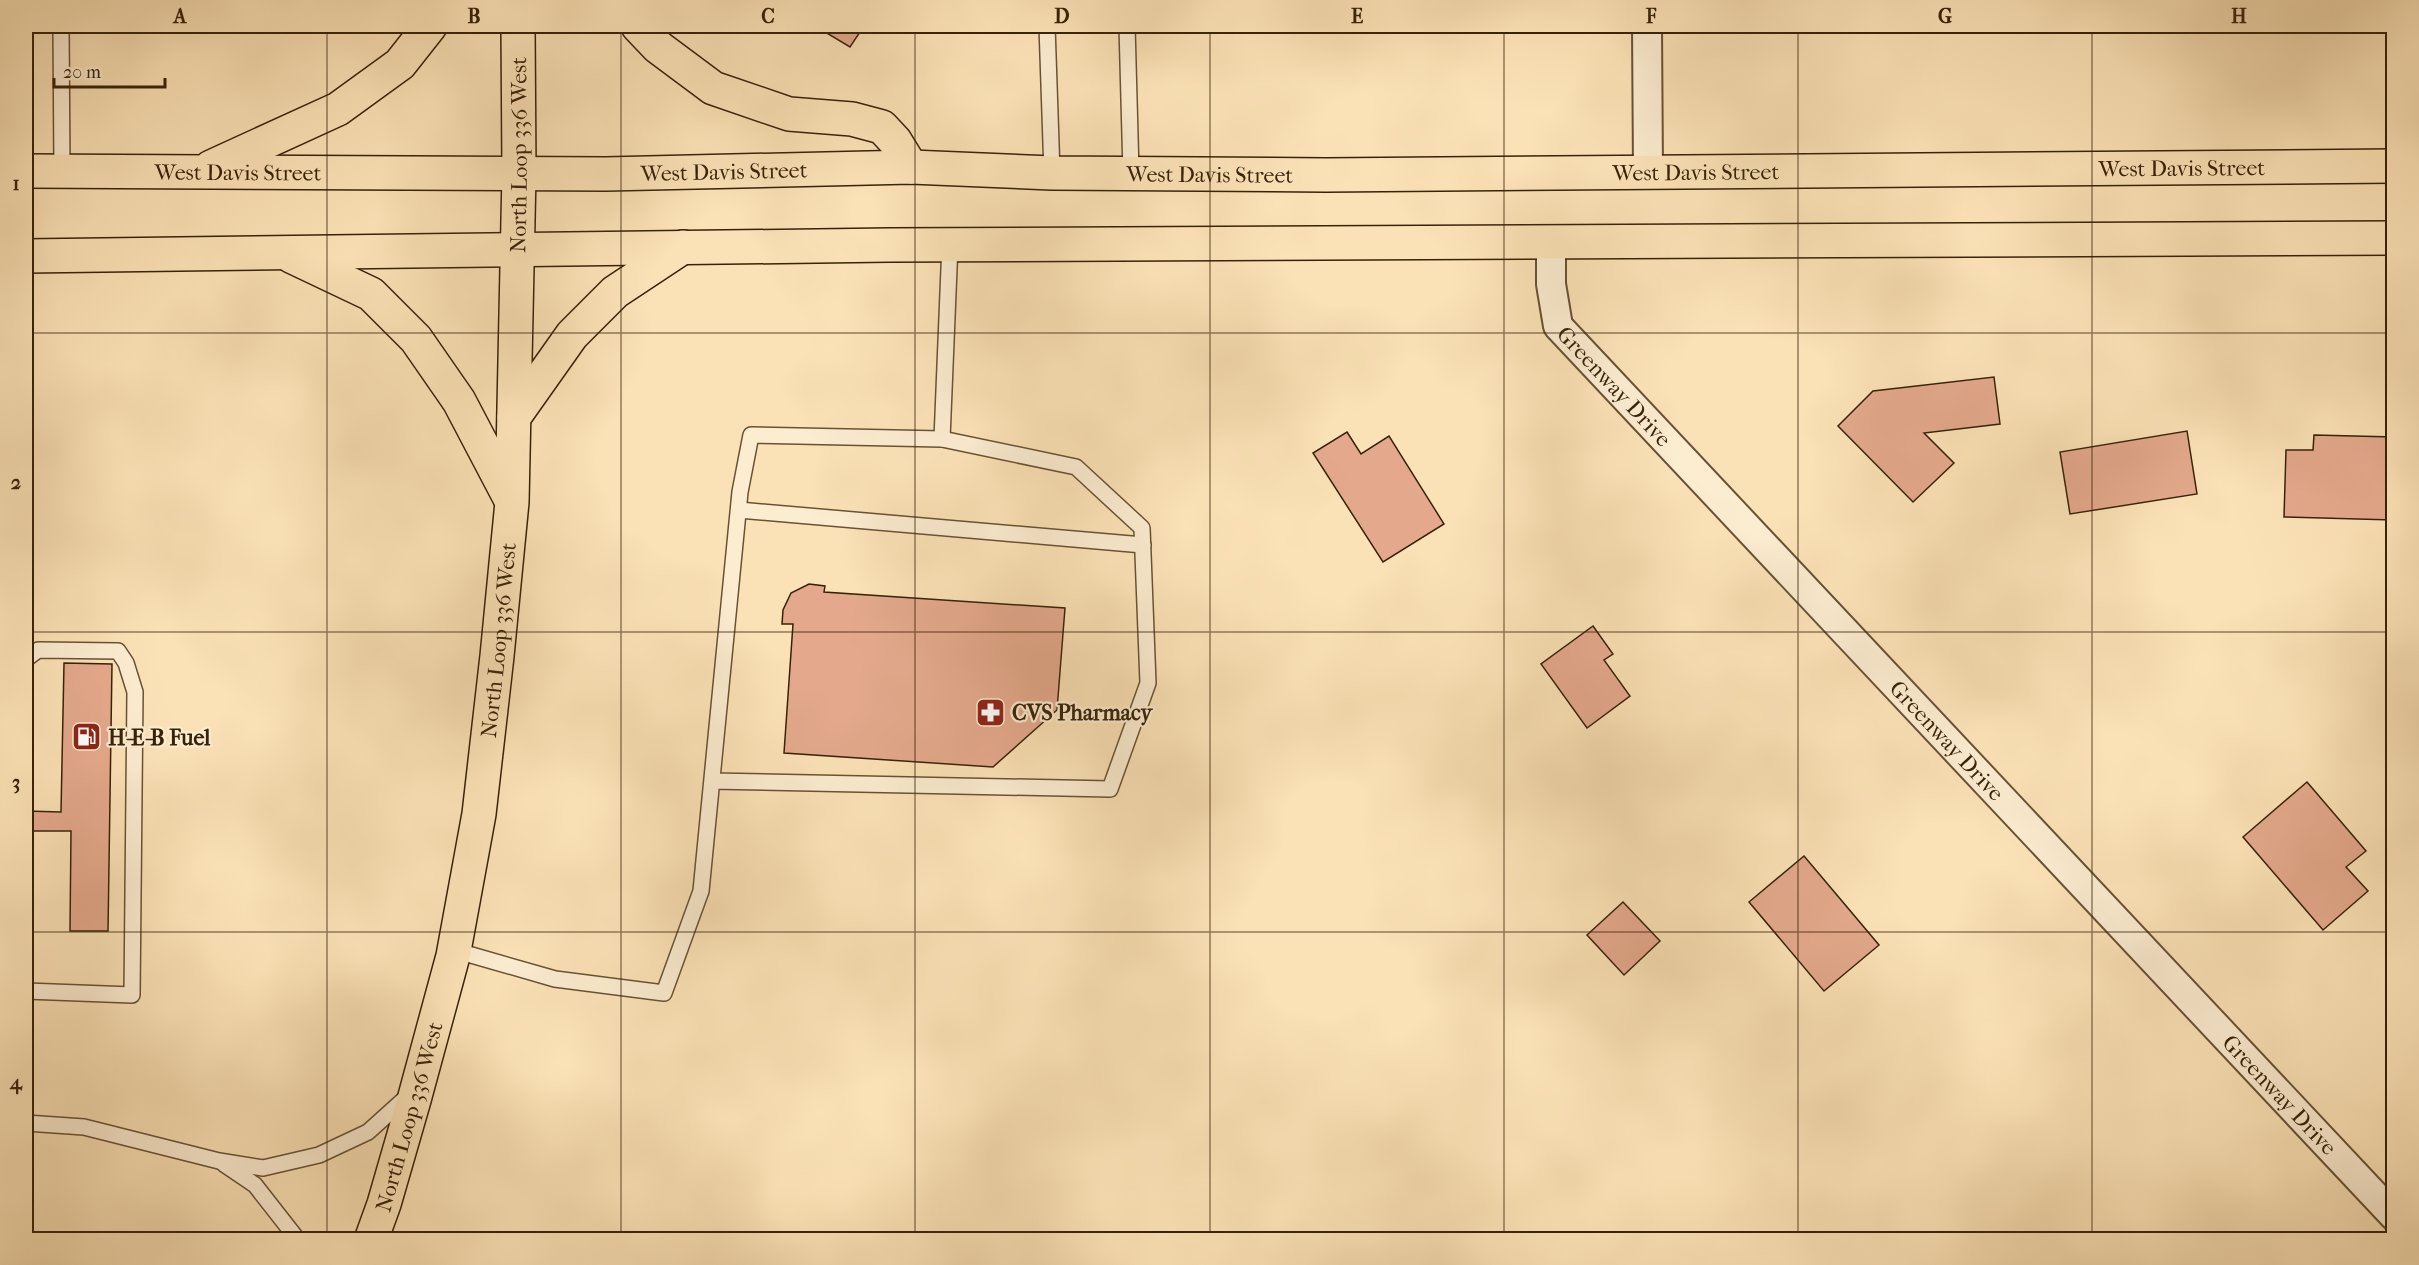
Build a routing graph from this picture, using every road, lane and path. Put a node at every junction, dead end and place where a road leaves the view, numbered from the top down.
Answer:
1 (62, 26) edge
2 (430, 26) edge
3 (518, 26) edge
4 (638, 26) edge
5 (1047, 26) edge
6 (1127, 26) edge
7 (1647, 26) edge
8 (2394, 166) edge
9 (911, 167) junction
10 (26, 171) edge
11 (62, 171) junction
12 (200, 172) junction
13 (1648, 172) junction
14 (519, 173) junction
15 (1052, 173) junction
16 (1131, 173) junction
17 (2394, 238) edge
18 (1551, 241) junction
19 (950, 244) junction
20 (683, 247) junction
21 (517, 250) junction
22 (284, 253) junction
23 (26, 256) edge
24 (514, 417) junction
25 (942, 440) junction
26 (512, 502) junction
27 (739, 510) junction
28 (1143, 545) junction
29 (26, 659) edge
30 (712, 781) junction
31 (454, 950) junction
32 (26, 991) edge
33 (418, 1088) junction
34 (26, 1123) edge
35 (219, 1161) junction
36 (2394, 1216) edge
37 (298, 1239) edge
38 (371, 1239) edge

1 - 11 lane
2 - 12 main road
3 - 14 main road, North Loop 336 West
4 - 9 main road
5 - 15 lane
6 - 16 lane
7 - 13 street
8 - 13 main road, West Davis Street
9 - 14 main road, West Davis Street
9 - 15 main road, West Davis Street
10 - 11 main road, West Davis Street
11 - 12 main road, West Davis Street
12 - 14 main road, West Davis Street
13 - 16 main road, West Davis Street
14 - 21 main road, North Loop 336 West
15 - 16 main road, West Davis Street
17 - 18 main road
18 - 19 main road
18 - 36 street, Greenway Drive
19 - 20 main road
19 - 25 lane
20 - 21 main road
20 - 24 main road
21 - 22 main road
21 - 24 main road, North Loop 336 West
22 - 23 main road
22 - 26 main road
24 - 26 main road, North Loop 336 West
25 - 27 lane
25 - 28 lane
26 - 31 main road, North Loop 336 West
27 - 28 lane
27 - 30 lane
28 - 30 lane
29 - 32 lane
30 - 31 lane
31 - 33 main road, North Loop 336 West
33 - 35 lane
33 - 38 main road, North Loop 336 West
34 - 35 lane
35 - 37 lane

